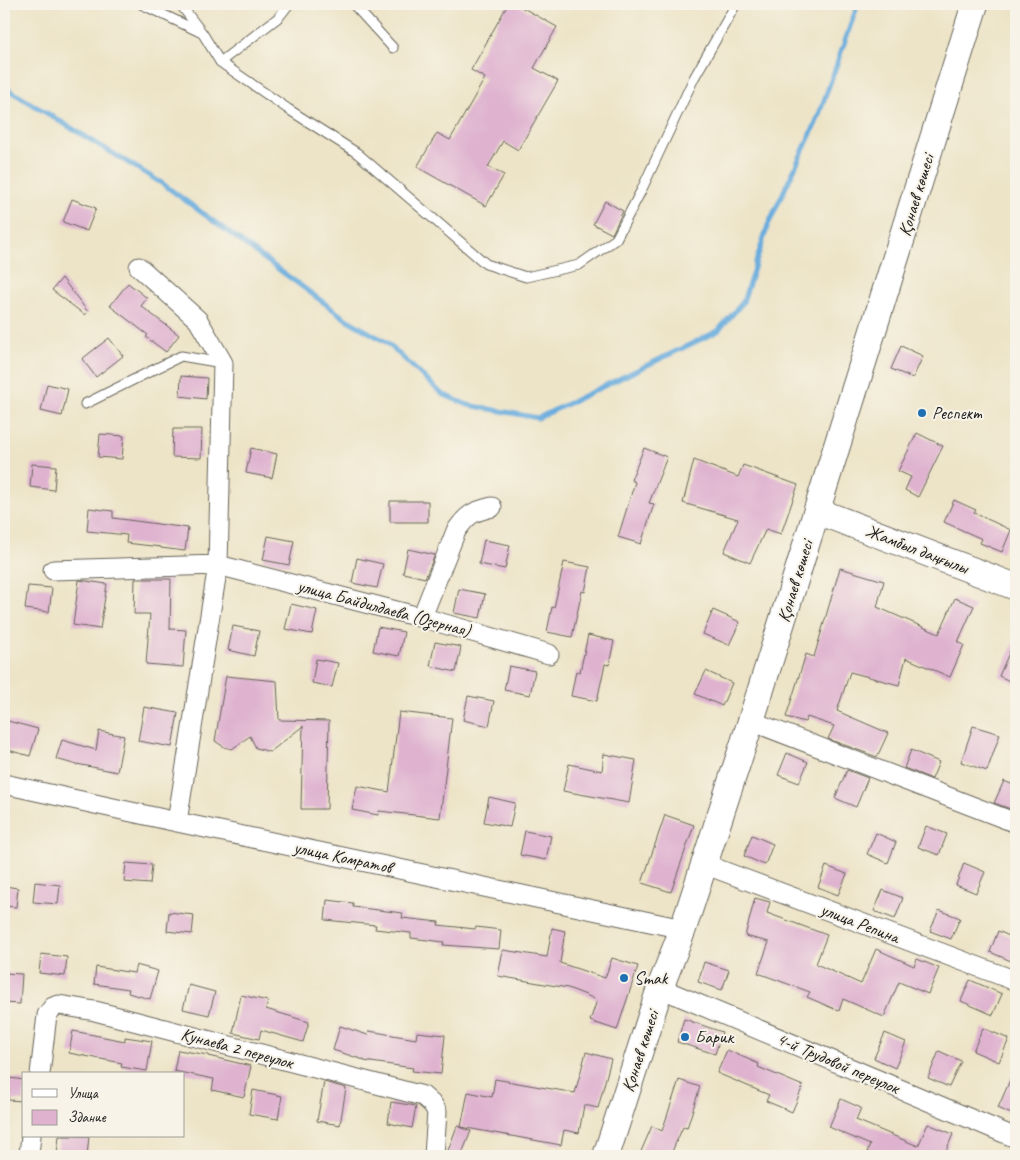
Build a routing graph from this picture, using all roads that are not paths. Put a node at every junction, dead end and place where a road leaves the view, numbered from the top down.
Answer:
1 (141, 4) edge
2 (180, 4) edge
3 (289, 4) edge
4 (353, 4) edge
5 (736, 4) edge
6 (975, 4) edge
7 (203, 34) junction
8 (393, 48) dead end
9 (220, 62) junction
10 (140, 267) dead end
11 (223, 363) junction
12 (85, 404) dead end
13 (492, 507) dead end
14 (817, 511) junction
15 (218, 565) junction
16 (53, 570) dead end
17 (1016, 587) edge
18 (422, 618) junction
19 (549, 654) dead end
20 (751, 721) junction
21 (4, 784) edge
22 (177, 822) junction
23 (1016, 823) edge
24 (704, 864) junction
25 (683, 929) junction
26 (1016, 981) edge
27 (660, 988) junction
28 (40, 1072) edge
29 (31, 1138) edge
30 (1016, 1138) edge
31 (30, 1156) edge
32 (434, 1156) edge
33 (606, 1156) edge

1 - 7 lane
2 - 7 lane
3 - 9 lane
4 - 8 lane
5 - 9 lane
6 - 14 main road, Қонаев көшесі
7 - 9 lane
10 - 11 street
11 - 12 lane
11 - 15 street
13 - 18 street
14 - 17 main road, Жамбыл даңғылы
14 - 20 main road, Қонаев көшесі
15 - 16 street, улица Байдилдаева (Озерная)
15 - 18 street, улица Байдилдаева (Озерная)
15 - 22 street
18 - 19 street, улица Байдилдаева (Озерная)
20 - 23 street
20 - 24 main road, Қонаев көшесі
21 - 22 street, улица Комратов
22 - 25 street, улица Комратов
24 - 25 main road, Қонаев көшесі
24 - 26 street, улица Репина
25 - 27 main road, Қонаев көшесі
27 - 30 street, 4-й Трудовой переулок
27 - 33 main road, Қонаев көшесі
28 - 32 street, Кунаева 2 переулок
29 - 31 street

